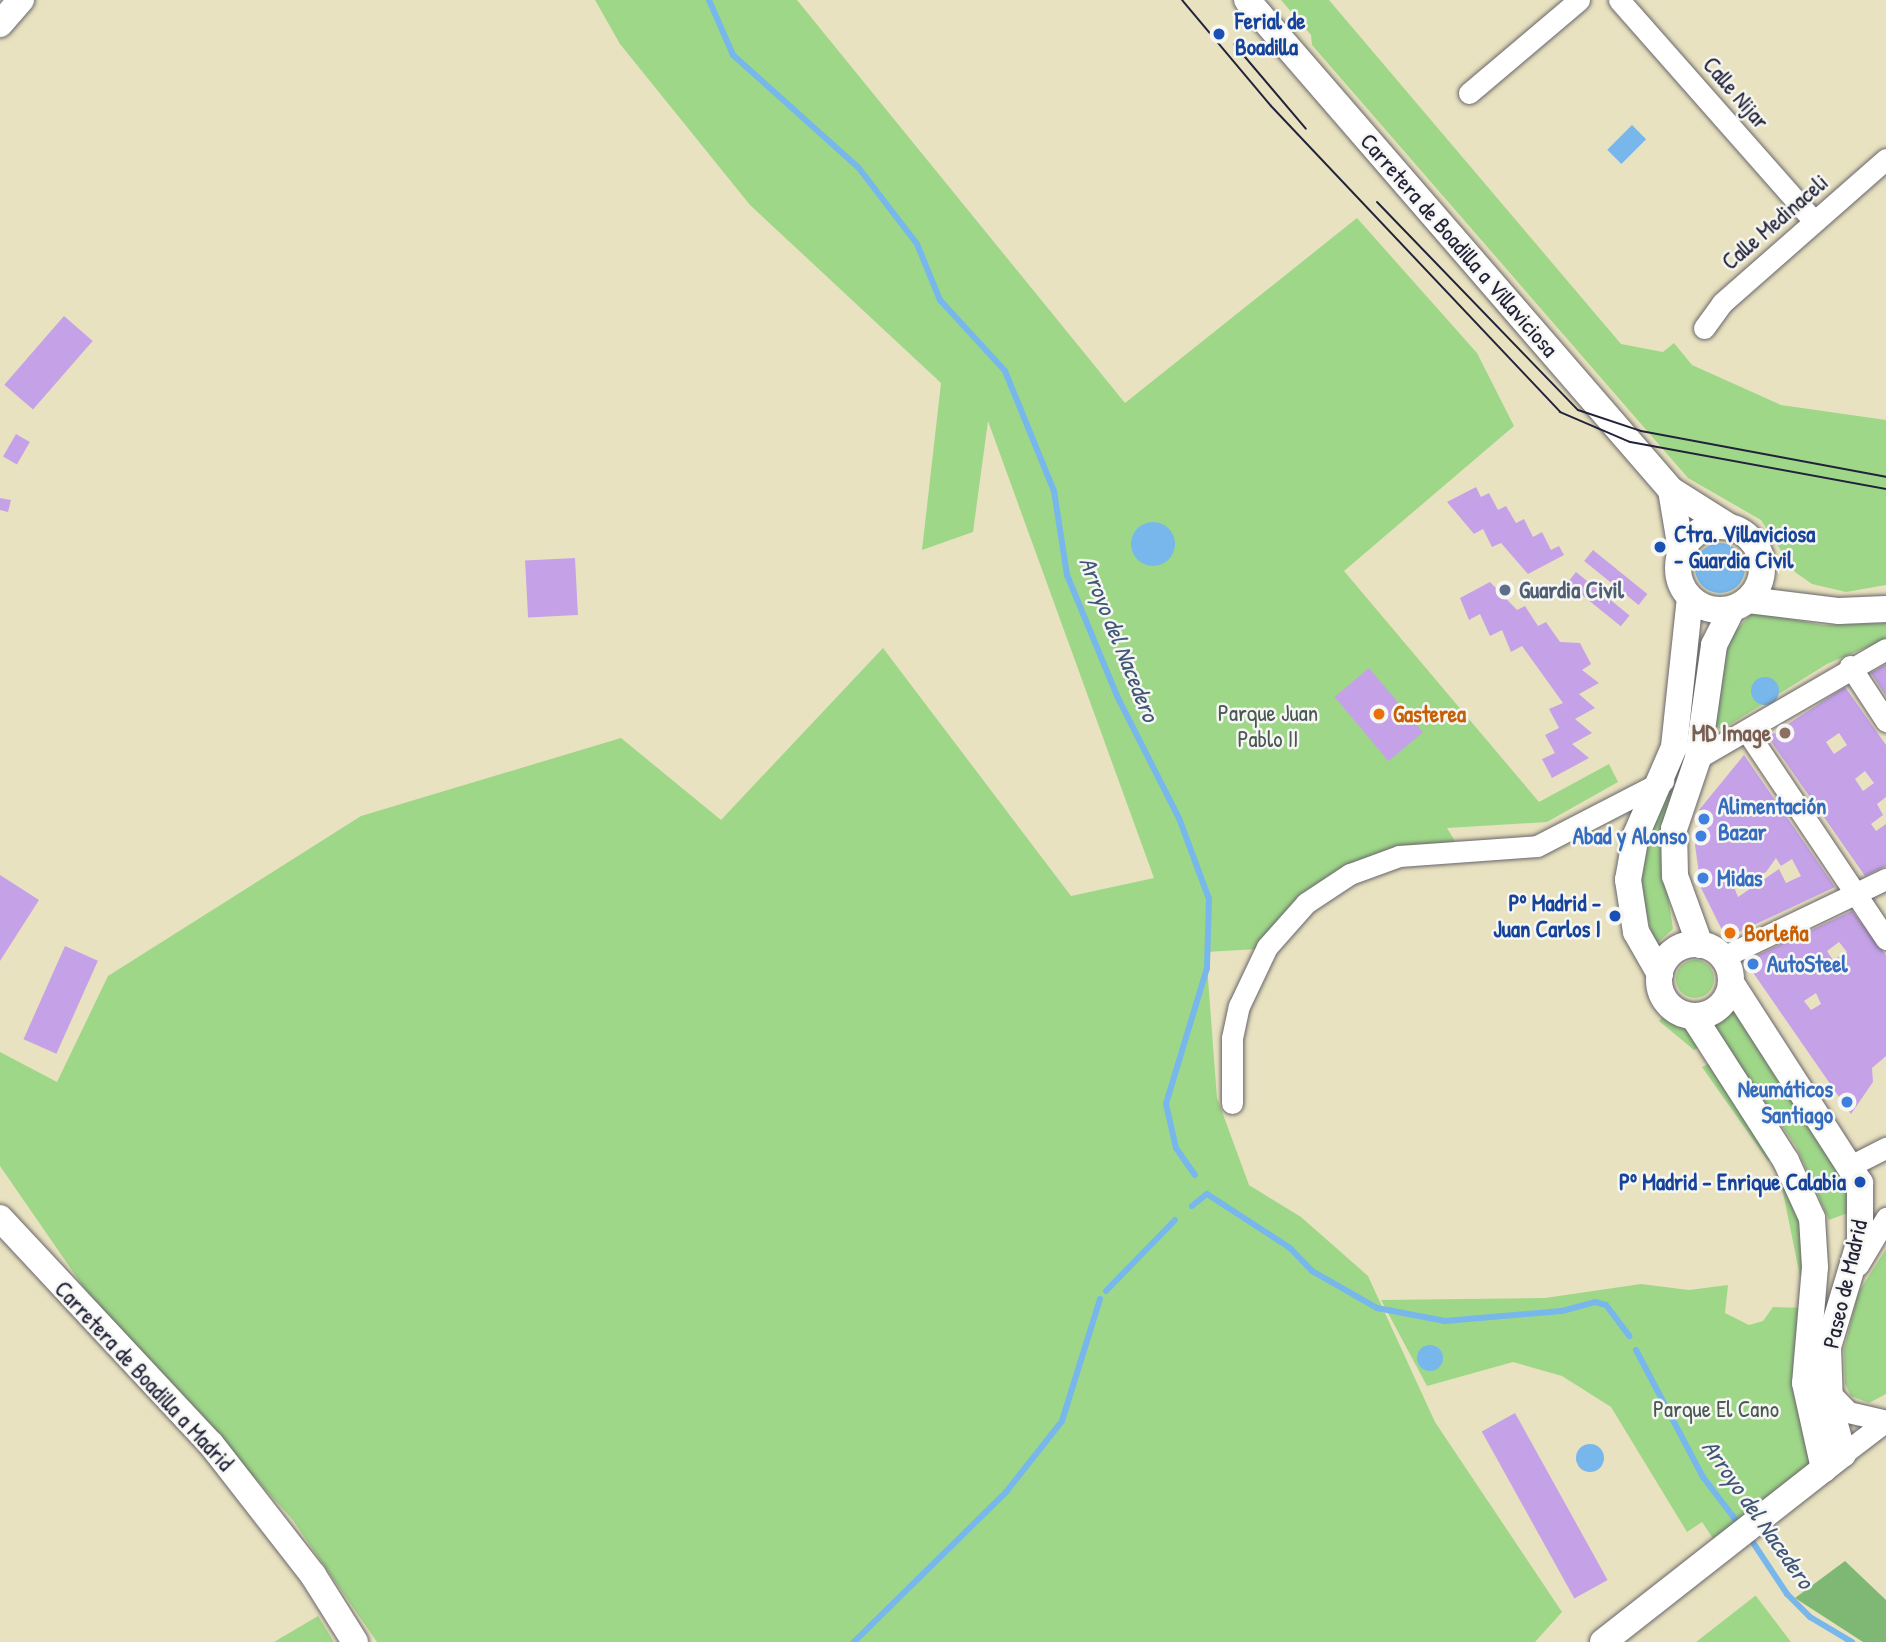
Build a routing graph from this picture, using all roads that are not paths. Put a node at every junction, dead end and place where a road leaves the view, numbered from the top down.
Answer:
1 (21, 0) edge
2 (1247, 0) edge
3 (1579, 0) edge
4 (1619, 0) edge
5 (0, 24) edge
6 (1469, 93) dead end
7 (1886, 159) edge
8 (1814, 221) junction
9 (1704, 328) dead end
10 (1671, 490) junction
11 (1728, 526) junction
12 (1681, 550) junction
13 (1762, 568) junction
14 (1690, 598) junction
15 (1740, 605) junction
16 (1812, 607) junction
17 (1877, 608) edge
18 (1886, 649) edge
19 (1850, 666) junction
20 (1886, 721) edge
21 (1748, 733) junction
22 (1698, 758) junction
23 (1663, 781) junction
24 (1596, 817) junction
25 (1636, 835) junction
26 (1886, 879) edge
27 (1854, 894) junction
28 (1886, 939) edge
29 (1700, 945) junction
30 (1723, 957) junction
31 (1660, 974) junction
32 (1731, 983) junction
33 (1693, 1016) junction
34 (1232, 1103) dead end
35 (1886, 1148) edge
36 (1852, 1165) junction
37 (0, 1218) edge
38 (1886, 1218) edge
39 (1847, 1281) junction
40 (1828, 1391) junction
41 (1886, 1421) edge
42 (1834, 1462) junction
43 (355, 1642) edge
44 (1603, 1642) edge

1 - 5 street
2 - 10 street, Carretera de Boadilla a Villaviciosa
3 - 6 street
4 - 8 street, Calle Nijar
7 - 8 street, Calle Medinaceli
8 - 9 street, Calle Medinaceli
10 - 11 street, Carretera de Boadilla a Villaviciosa
10 - 12 street
11 - 12 street
11 - 13 street
12 - 14 street
13 - 15 street
13 - 16 street
14 - 15 street
14 - 23 street
15 - 16 street
15 - 22 street
16 - 17 street
18 - 19 street
19 - 20 street
19 - 21 street
21 - 22 street
21 - 27 street
22 - 29 street
23 - 24 street
23 - 25 street
24 - 25 street
24 - 34 street
25 - 31 street
26 - 27 street
27 - 28 street
27 - 30 street
29 - 30 street
29 - 31 street
30 - 32 street
31 - 33 street
32 - 33 street
32 - 36 street, Paseo de Madrid
33 - 42 street, Paseo de Madrid
35 - 36 street
36 - 39 street, Paseo de Madrid
37 - 43 street, Carretera de Boadilla a Madrid
38 - 39 street
39 - 40 street, Paseo de Madrid
40 - 41 street
40 - 42 street, Paseo de Madrid
41 - 42 street
42 - 44 street

